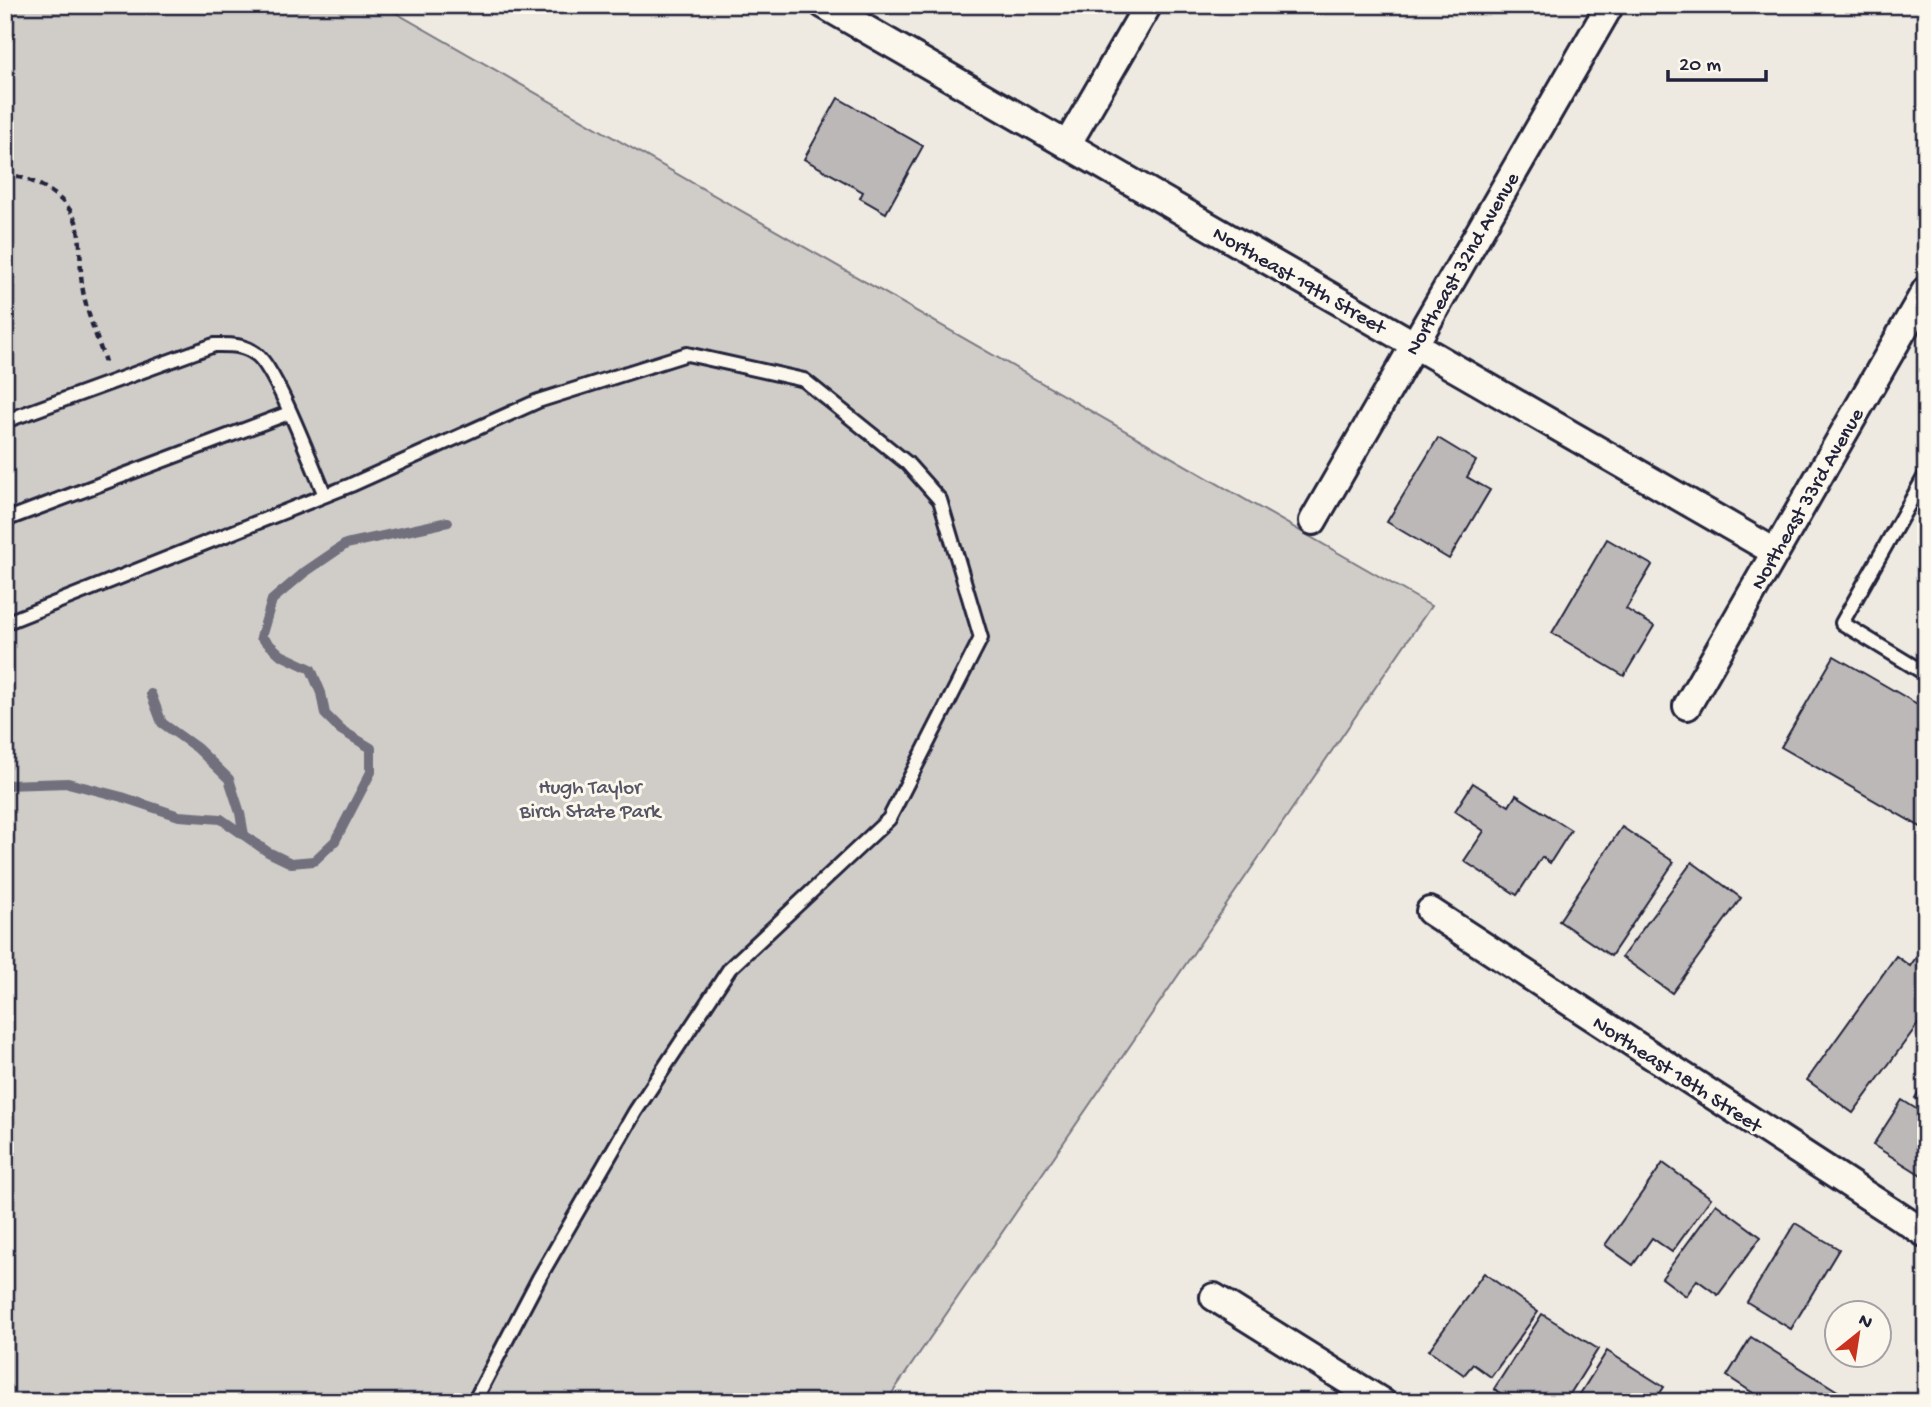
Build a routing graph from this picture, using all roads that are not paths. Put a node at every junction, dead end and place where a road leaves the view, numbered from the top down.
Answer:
1 (824, 5) edge
2 (1148, 5) edge
3 (1610, 5) edge
4 (1067, 145) junction
5 (1926, 290) edge
6 (1414, 345) junction
7 (289, 414) junction
8 (5, 421) edge
9 (1926, 474) edge
10 (325, 495) junction
11 (5, 520) edge
12 (1313, 521) dead end
13 (1775, 552) junction
14 (5, 622) edge
15 (1926, 674) edge
16 (1687, 706) dead end
17 (1430, 911) dead end
18 (1926, 1234) edge
19 (1214, 1297) dead end
20 (474, 1402) edge
21 (1382, 1402) edge

1 - 4 street, Northeast 19th Street
2 - 4 street
3 - 6 street, Northeast 32nd Avenue
4 - 6 street, Northeast 19th Street
5 - 13 street, Northeast 33rd Avenue
6 - 12 street, Northeast 32nd Avenue
6 - 13 street, Northeast 19th Street
7 - 8 lane
7 - 10 lane
7 - 11 lane
9 - 15 lane
10 - 14 lane
10 - 20 lane
13 - 16 street, Northeast 33rd Avenue
17 - 18 street, Northeast 18th Street
19 - 21 street

